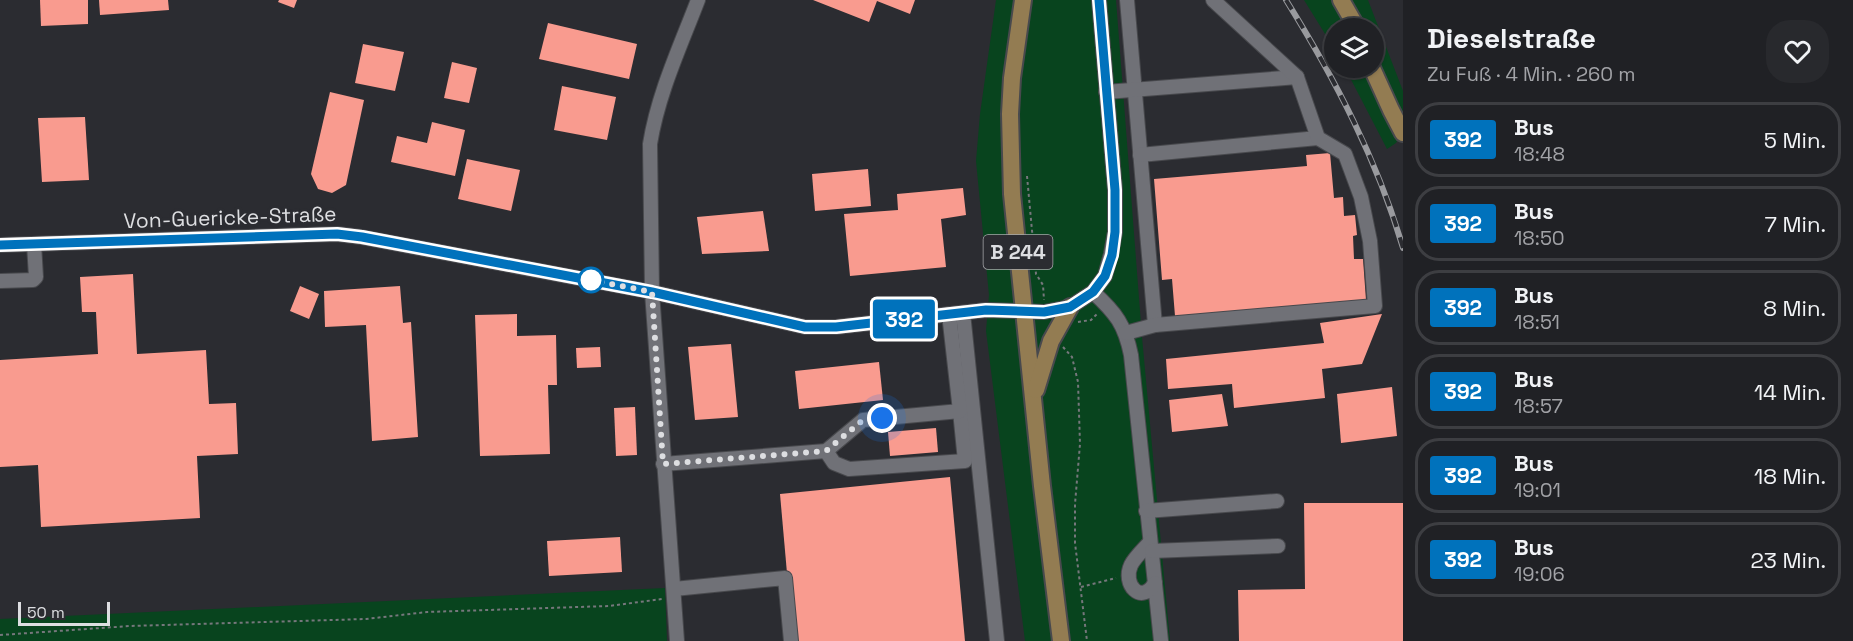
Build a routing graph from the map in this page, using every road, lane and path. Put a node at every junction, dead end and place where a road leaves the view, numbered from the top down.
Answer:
1 (698, 0) edge
2 (1023, 0) edge
3 (1099, 0) edge
4 (1127, 0) edge
5 (1213, 0) edge
6 (1341, 0) edge
7 (1351, 18) edge
8 (1297, 77) junction
9 (1376, 78) edge
10 (1134, 90) junction
11 (1106, 92) junction
12 (1403, 133) edge
13 (1318, 138) junction
14 (1140, 155) junction
15 (1027, 170) dead end
16 (34, 244) junction
17 (0, 245) edge
18 (0, 281) edge
19 (652, 292) junction
20 (1093, 292) junction
21 (1107, 304) junction
22 (1070, 307) junction
23 (1024, 310) junction
24 (1044, 312) junction
25 (956, 314) junction
26 (1155, 325) junction
27 (1073, 326) dead end
28 (1126, 333) junction
29 (1052, 339) junction
30 (1033, 402) junction
31 (960, 411) junction
32 (826, 451) junction
33 (663, 464) junction
34 (1277, 501) dead end
35 (1146, 511) junction
36 (1278, 546) dead end
37 (1151, 547) junction
38 (1131, 565) junction
39 (1155, 583) junction
40 (1080, 587) junction
41 (675, 593) junction
42 (0, 634) edge
43 (677, 641) edge
44 (791, 641) edge
45 (997, 641) edge
46 (1061, 641) edge
47 (1087, 641) edge
48 (1161, 641) edge

1 - 19 street
2 - 23 main road, B 244
3 - 11 street
4 - 10 street
5 - 8 street
6 - 7 main road
8 - 10 street
8 - 13 street
9 - 12 main road
10 - 11 street
10 - 14 street
11 - 20 street
13 - 14 street
13 - 26 street
14 - 26 street
15 - 24 path
16 - 17 street, Von-Guericke-Straße
16 - 18 street
16 - 19 street, Von-Guericke-Straße
19 - 25 street, Von-Guericke-Straße
19 - 33 street
20 - 21 street
20 - 22 street, Von-Guericke-Straße
21 - 27 path
21 - 28 street
22 - 24 street, Von-Guericke-Straße
22 - 29 main road, B 244
23 - 24 street, Von-Guericke-Straße
23 - 25 street, Von-Guericke-Straße
23 - 30 main road, B 244
25 - 31 street
25 - 45 street
26 - 28 street
28 - 35 street
29 - 30 main road, B 244
29 - 40 path
30 - 46 main road, B 244
31 - 32 street
31 - 32 street
32 - 33 street
33 - 41 street
34 - 35 street
35 - 37 street
36 - 37 street
37 - 38 street
37 - 39 street
38 - 39 street
38 - 40 path
39 - 48 street
40 - 47 path
41 - 42 path
41 - 43 street
41 - 44 street

